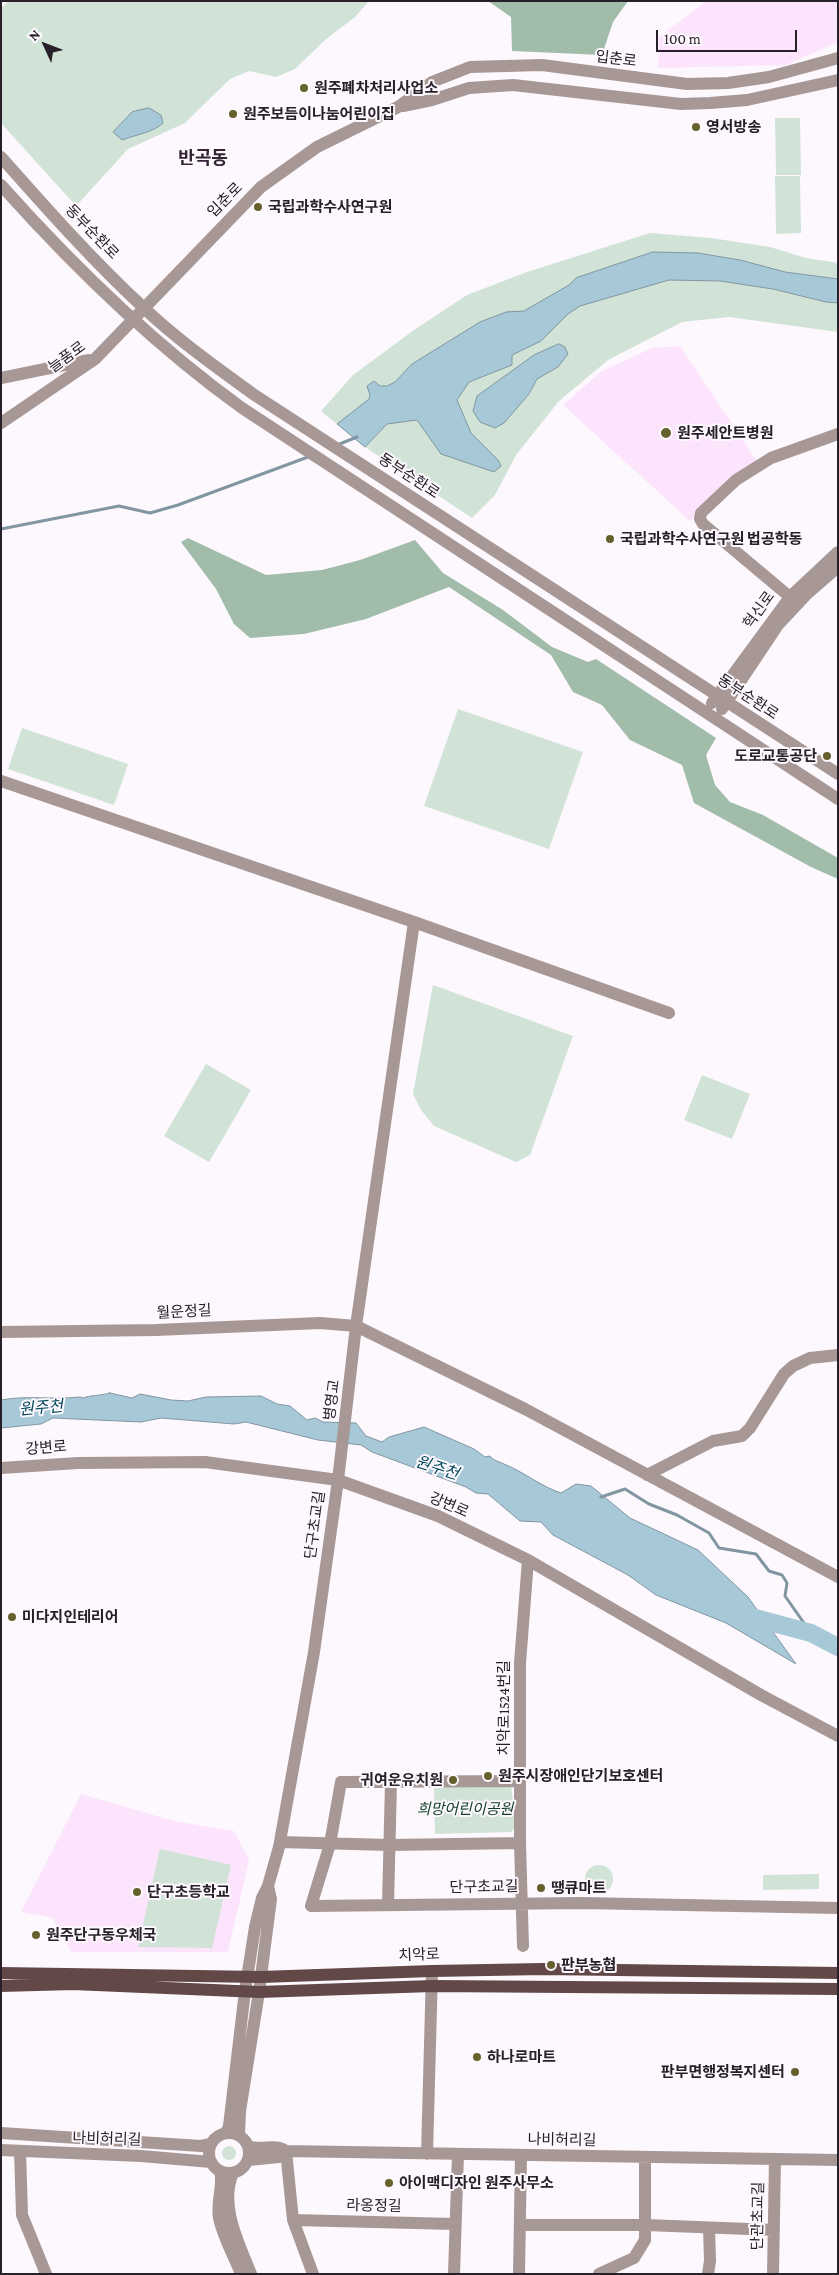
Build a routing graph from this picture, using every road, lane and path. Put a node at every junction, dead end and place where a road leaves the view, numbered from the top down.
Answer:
1 (838, 58) edge
2 (838, 80) edge
3 (398, 107) junction
4 (1, 157) edge
5 (1, 185) edge
6 (145, 309) junction
7 (133, 321) junction
8 (95, 359) junction
9 (1, 378) edge
10 (1, 422) edge
11 (838, 434) edge
12 (838, 552) edge
13 (838, 566) edge
14 (790, 596) junction
15 (721, 699) junction
16 (710, 715) junction
17 (838, 774) edge
18 (1, 781) edge
19 (838, 799) edge
20 (414, 922) junction
21 (669, 1013) dead end
22 (1, 1332) edge
23 (356, 1332) junction
24 (838, 1355) edge
25 (1, 1468) edge
26 (647, 1474) junction
27 (338, 1480) junction
28 (528, 1560) junction
29 (838, 1577) edge
30 (838, 1736) edge
31 (520, 1781) junction
32 (390, 1782) junction
33 (280, 1842) junction
34 (520, 1842) junction
35 (330, 1844) junction
36 (390, 1845) junction
37 (268, 1886) junction
38 (522, 1903) junction
39 (388, 1905) junction
40 (838, 1908) edge
41 (523, 1946) dead end
42 (432, 1971) junction
43 (838, 1972) edge
44 (1, 1973) edge
45 (247, 1976) junction
46 (261, 1977) junction
47 (1, 1986) edge
48 (432, 1986) junction
49 (838, 1989) edge
50 (245, 1991) junction
51 (259, 1992) junction
52 (1, 2133) edge
53 (226, 2133) junction
54 (239, 2135) junction
55 (211, 2144) junction
56 (248, 2146) junction
57 (1, 2150) edge
58 (20, 2151) junction
59 (286, 2151) junction
60 (427, 2154) junction
61 (458, 2154) junction
62 (521, 2155) junction
63 (644, 2157) junction
64 (775, 2159) junction
65 (249, 2160) junction
66 (838, 2160) edge
67 (216, 2167) junction
68 (233, 2173) junction
69 (293, 2220) junction
70 (455, 2224) junction
71 (520, 2225) junction
72 (646, 2225) junction
73 (709, 2228) junction
74 (774, 2230) junction
75 (618, 2270) edge
76 (46, 2274) edge
77 (241, 2274) edge
78 (251, 2274) edge
79 (313, 2274) edge
80 (454, 2274) edge
81 (519, 2274) edge
82 (599, 2274) edge
83 (708, 2274) edge
84 (773, 2274) edge

1 - 3 street, 입춘로
2 - 3 street, 입춘로
3 - 6 street, 입춘로
4 - 6 street, 동부순환로
5 - 7 street
6 - 7 street, 늘품로
6 - 15 street, 동부순환로
7 - 8 street, 늘품로
7 - 16 street
8 - 9 street
8 - 10 street, 늘품로
11 - 14 street
12 - 14 street, 혁신로
13 - 15 street, 혁신로
14 - 15 street, 혁신로
15 - 16 street
15 - 17 street, 동부순환로
16 - 19 street
18 - 20 street
20 - 21 street
20 - 23 street, 병영교
22 - 23 street, 월운정길
23 - 26 street
23 - 27 street, 병영교
24 - 26 street
25 - 27 street, 강변로
26 - 29 street
27 - 28 street, 강변로
27 - 33 street, 단구초교길
28 - 30 street, 강변로
28 - 31 street, 치악로1524번길
31 - 32 street
31 - 34 street, 치악로1524번길
32 - 35 street
32 - 36 street
33 - 35 street
33 - 37 street, 단구초교길
34 - 36 street
34 - 38 street, 치악로1524번길
35 - 36 street
35 - 39 street, 단구초교길
36 - 39 street
37 - 45 street, 단구초교길
37 - 46 street, 단구초교길
38 - 39 street, 단구초교길
38 - 40 street, 단구초교길
38 - 41 street, 치악로1524번길
42 - 43 main road, 치악로
42 - 46 main road, 치악로
42 - 48 street
44 - 45 main road, 치악로
45 - 46 main road, 치악로
45 - 50 street, 단구초교길
46 - 51 street, 단구초교길
47 - 50 main road, 치악로
48 - 49 main road, 치악로
48 - 51 main road, 치악로
48 - 60 street, 치악로
50 - 51 main road, 치악로
50 - 53 street
51 - 54 street
52 - 55 street
53 - 54 street
53 - 55 street
54 - 56 street
55 - 67 street
56 - 59 street
56 - 65 street
57 - 58 street, 나비허리길
58 - 67 street, 나비허리길
58 - 76 street
59 - 60 street, 나비허리길
59 - 65 street
59 - 69 street
60 - 61 street, 나비허리길
61 - 62 street, 나비허리길
61 - 70 street
62 - 63 street, 나비허리길
62 - 71 street
63 - 64 street, 나비허리길
63 - 72 street
64 - 66 street, 나비허리길
64 - 74 street, 단관초교길
65 - 68 street
67 - 68 street
67 - 77 street
68 - 78 street
69 - 70 street, 라옹정길
69 - 79 street
70 - 80 street
71 - 72 street
71 - 81 street
72 - 73 street
72 - 75 street
73 - 74 street
73 - 83 street
74 - 84 street, 단관초교길
75 - 82 street

